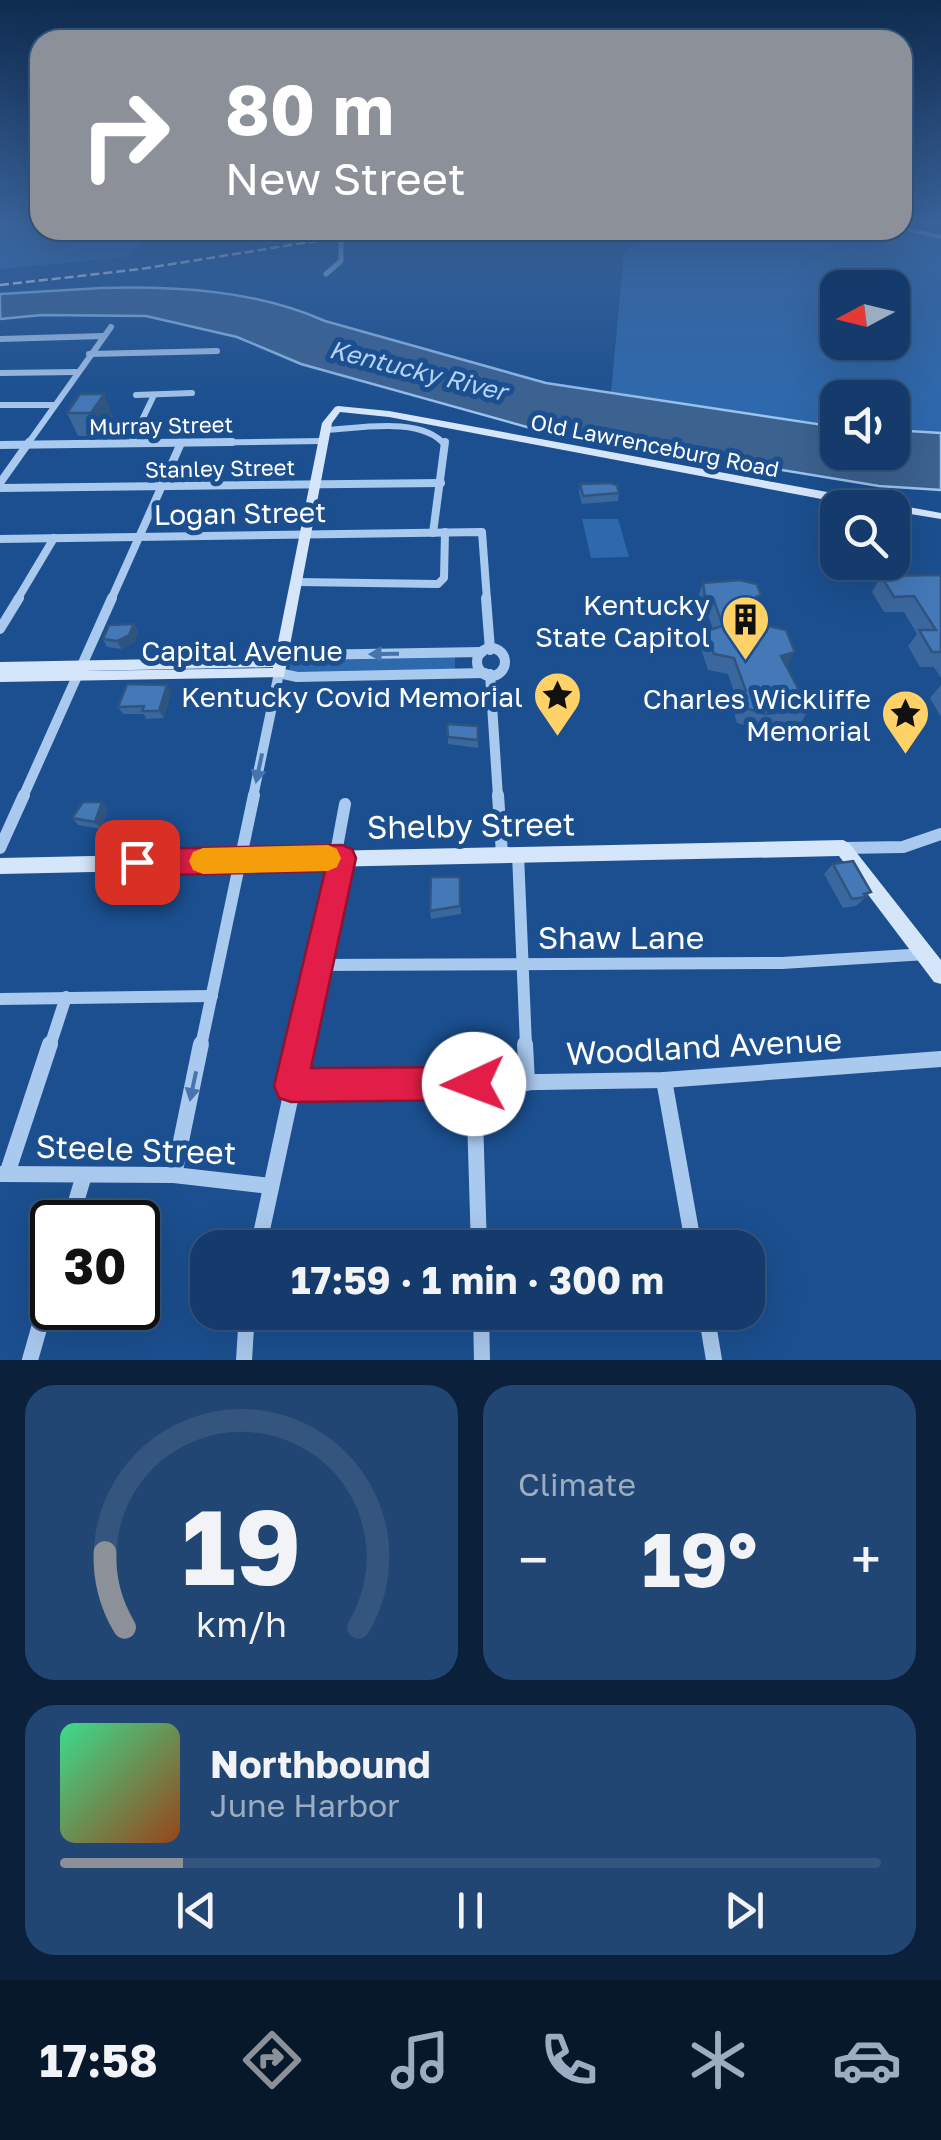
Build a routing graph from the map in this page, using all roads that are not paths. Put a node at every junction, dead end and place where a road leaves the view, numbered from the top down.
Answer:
1 (110, 327) dead end
2 (103, 336) junction
3 (0, 339) edge
4 (217, 351) dead end
5 (89, 354) junction
6 (76, 372) junction
7 (0, 373) edge
8 (192, 394) dead end
9 (136, 395) dead end
10 (154, 395) junction
11 (0, 405) edge
12 (53, 405) junction
13 (355, 408) joint
14 (324, 435) junction
15 (180, 442) junction
16 (131, 443) junction
17 (26, 444) junction
18 (0, 445) edge
19 (441, 483) junction
20 (314, 484) junction
21 (0, 486) edge
22 (162, 486) junction
23 (820, 495) edge
24 (910, 511) edge
25 (941, 516) edge
26 (439, 533) junction
27 (305, 534) junction
28 (139, 536) junction
29 (0, 538) edge
30 (54, 538) junction
31 (297, 582) junction
32 (0, 629) edge
33 (486, 651) junction
34 (0, 666) edge
35 (280, 667) junction
36 (0, 676) edge
37 (78, 677) junction
38 (489, 677) junction
39 (345, 804) dead end
40 (941, 834) edge
41 (0, 848) edge
42 (843, 848) junction
43 (510, 854) junction
44 (339, 858) junction
45 (240, 860) junction
46 (0, 866) edge
47 (926, 954) junction
48 (317, 965) junction
49 (522, 965) junction
50 (941, 974) edge
51 (212, 996) junction
52 (66, 997) junction
53 (0, 1000) edge
54 (941, 1059) edge
55 (664, 1080) junction
56 (527, 1083) junction
57 (474, 1084) junction
58 (291, 1086) junction
59 (4, 1174) edge
60 (84, 1175) junction
61 (174, 1175) junction
62 (270, 1186) junction
63 (77, 1200) edge
64 (261, 1230) edge
65 (478, 1230) edge
66 (691, 1230) edge
67 (39, 1330) edge
68 (246, 1330) edge
69 (481, 1330) edge
70 (709, 1330) edge
71 (30, 1360) edge
72 (244, 1360) edge
73 (482, 1360) edge
74 (714, 1360) edge

1 - 2 street
2 - 3 street
2 - 5 street
4 - 5 street
5 - 6 street
6 - 7 street
6 - 12 street
8 - 10 street
9 - 10 street
10 - 16 street
11 - 12 street
12 - 17 street
13 - 14 main road
13 - 23 main road, Old Lawrenceburg Road
14 - 15 street, Murray Street
14 - 19 street, Murray Street
14 - 20 main road
15 - 16 street, Murray Street
15 - 22 street
16 - 17 street, Murray Street
17 - 18 street, Murray Street
17 - 21 street
19 - 20 street, Stanley Street
19 - 26 street
20 - 22 street, Stanley Street
20 - 27 main road
21 - 22 street, Stanley Street
22 - 28 street
24 - 25 main road, Old Lawrenceburg Road
26 - 27 street, Logan Street
26 - 31 street
26 - 33 street, Logan Street
27 - 28 street, Logan Street
27 - 31 main road
28 - 30 street, Logan Street
28 - 37 street
29 - 30 street, Logan Street
30 - 32 street
31 - 35 main road
33 -> 35 street, Capital Avenue
33 - 38 street
33 - 38 street
34 - 37 main road, Capital Avenue
35 - 37 main road, Capital Avenue
35 - 38 street, Capital Avenue
35 -> 45 street
36 - 37 main road, Capital Avenue
37 - 41 street
38 - 43 street
39 - 44 street
40 - 42 street, Shelby Street
42 - 43 main road, Shelby Street
42 - 47 main road
43 - 44 main road, Shelby Street
43 - 49 street
44 - 45 main road, Shelby Street
44 - 48 street
45 - 46 main road, Shelby Street
45 - 51 street
47 - 49 street, Shaw Lane
47 - 50 main road
48 - 49 street, Shaw Lane
48 - 58 street
49 - 56 street
51 - 52 street
51 -> 61 street
52 - 53 street
52 - 59 street
54 - 55 street, Woodland Avenue
55 - 56 street, Woodland Avenue
55 - 66 street
56 - 57 street, Woodland Avenue
57 - 58 street, Woodland Avenue
57 - 65 street
58 - 62 street
59 - 60 street, Steele Street
60 - 61 street, Steele Street
60 - 63 street
61 - 62 street, Steele Street
62 - 64 street
67 - 71 street
68 - 72 street
69 - 73 street
70 - 74 street

